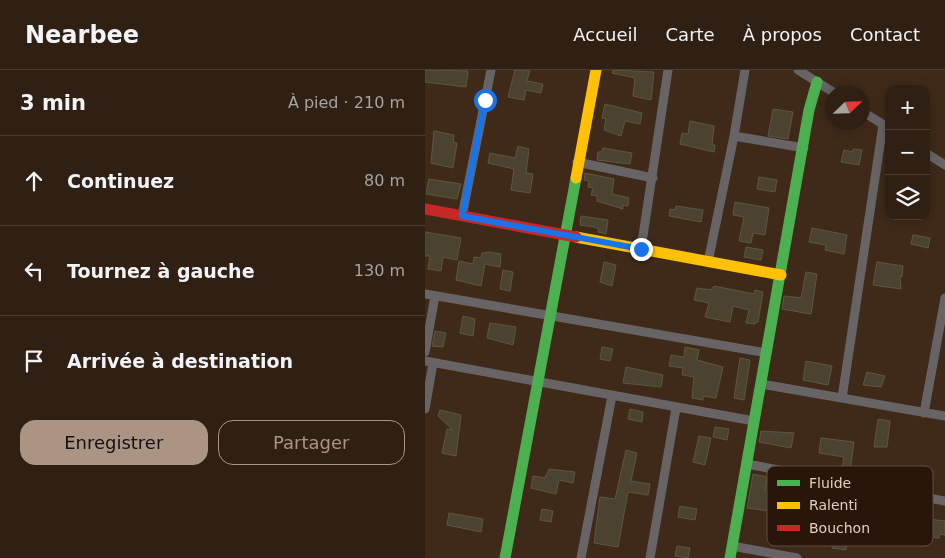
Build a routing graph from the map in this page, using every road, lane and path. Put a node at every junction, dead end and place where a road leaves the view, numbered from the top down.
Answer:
1 (491, 70) edge
2 (596, 70) edge
3 (668, 70) edge
4 (745, 70) edge
5 (798, 70) edge
6 (817, 82) junction
7 (825, 87) edge
8 (870, 117) edge
9 (885, 126) edge
10 (886, 130) edge
11 (734, 136) junction
12 (804, 148) junction
13 (930, 155) edge
14 (577, 162) junction
15 (945, 165) edge
16 (653, 178) junction
17 (425, 209) edge
18 (462, 216) junction
19 (564, 235) junction
20 (641, 249) junction
21 (708, 262) junction
22 (781, 276) junction
23 (425, 294) edge
24 (435, 296) junction
25 (945, 298) edge
26 (549, 316) junction
27 (425, 352) edge
28 (767, 353) junction
29 (429, 362) edge
30 (537, 382) junction
31 (761, 384) junction
32 (612, 396) junction
33 (842, 398) junction
34 (675, 408) junction
35 (425, 409) edge
36 (924, 413) junction
37 (945, 416) edge
38 (754, 421) junction
39 (747, 464) junction
40 (767, 468) edge
41 (732, 546) junction
42 (505, 558) edge
43 (581, 558) edge
44 (650, 558) edge
45 (729, 558) edge
46 (797, 558) edge

1 - 18 street
2 - 14 street
3 - 16 street
4 - 11 street
5 - 6 street
6 - 7 street
6 - 12 street
8 - 9 street
10 - 33 street
11 - 12 street
11 - 21 street
12 - 22 street
13 - 15 street
14 - 16 street
14 - 19 street
16 - 20 street
17 - 18 street
18 - 19 street
19 - 20 street
19 - 26 street
20 - 21 street
21 - 22 street
22 - 28 street
23 - 24 street
24 - 26 street
24 - 27 street
25 - 36 street
26 - 28 street
26 - 30 street
28 - 31 street
29 - 30 street
29 - 35 street
30 - 32 street
30 - 42 street
31 - 33 street
31 - 38 street
32 - 34 street
32 - 43 street
33 - 36 street
34 - 38 street
34 - 44 street
36 - 37 street
38 - 39 street
39 - 40 street
39 - 41 street
41 - 45 street
41 - 46 street

